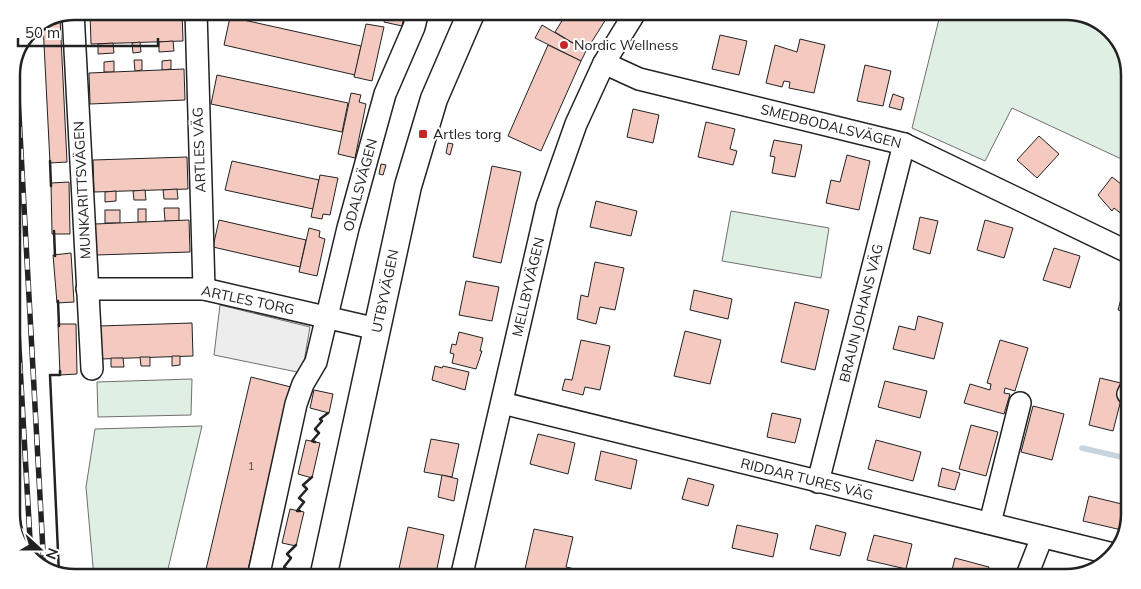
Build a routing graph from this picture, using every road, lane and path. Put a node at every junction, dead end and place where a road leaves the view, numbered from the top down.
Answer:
1 (73, 20) edge
2 (196, 20) edge
3 (416, 20) edge
4 (468, 20) edge
5 (631, 20) edge
6 (604, 64) junction
7 (904, 144) junction
8 (1121, 249) edge
9 (88, 289) junction
10 (204, 289) junction
11 (327, 317) junction
12 (377, 329) junction
13 (92, 369) dead end
14 (502, 403) junction
15 (1020, 403) dead end
16 (818, 482) junction
17 (990, 523) junction
18 (1042, 536) junction
19 (1105, 552) edge
20 (260, 569) edge
21 (325, 569) edge
22 (463, 569) edge
23 (1029, 569) edge

1 - 9 street, MUNKARITTSVÄGEN
2 - 10 street, ARTLES VÄG
3 - 11 street, ODALSVÄGEN
4 - 12 main road, UTBYVÄGEN
5 - 6 street, MELLBYVÄGEN
6 - 7 street, SMEDBODALSVÄGEN
6 - 14 street, MELLBYVÄGEN
7 - 8 street, SMEDBODALSVÄGEN
7 - 16 street, BRAUN JOHANS VÄG
9 - 10 street, ARTLES TORG
9 - 13 street, MUNKARITTSVÄGEN
10 - 11 street, ARTLES TORG
11 - 12 street, ARTLES TORG
11 - 20 street, ODALSVÄGEN
12 - 21 main road, UTBYVÄGEN
14 - 16 street, RIDDAR TURES VÄG
14 - 22 street, MELLBYVÄGEN
15 - 17 street
16 - 17 street, RIDDAR TURES VÄG
17 - 18 street, RIDDAR TURES VÄG
18 - 19 street, RIDDAR TURES VÄG
18 - 23 street

